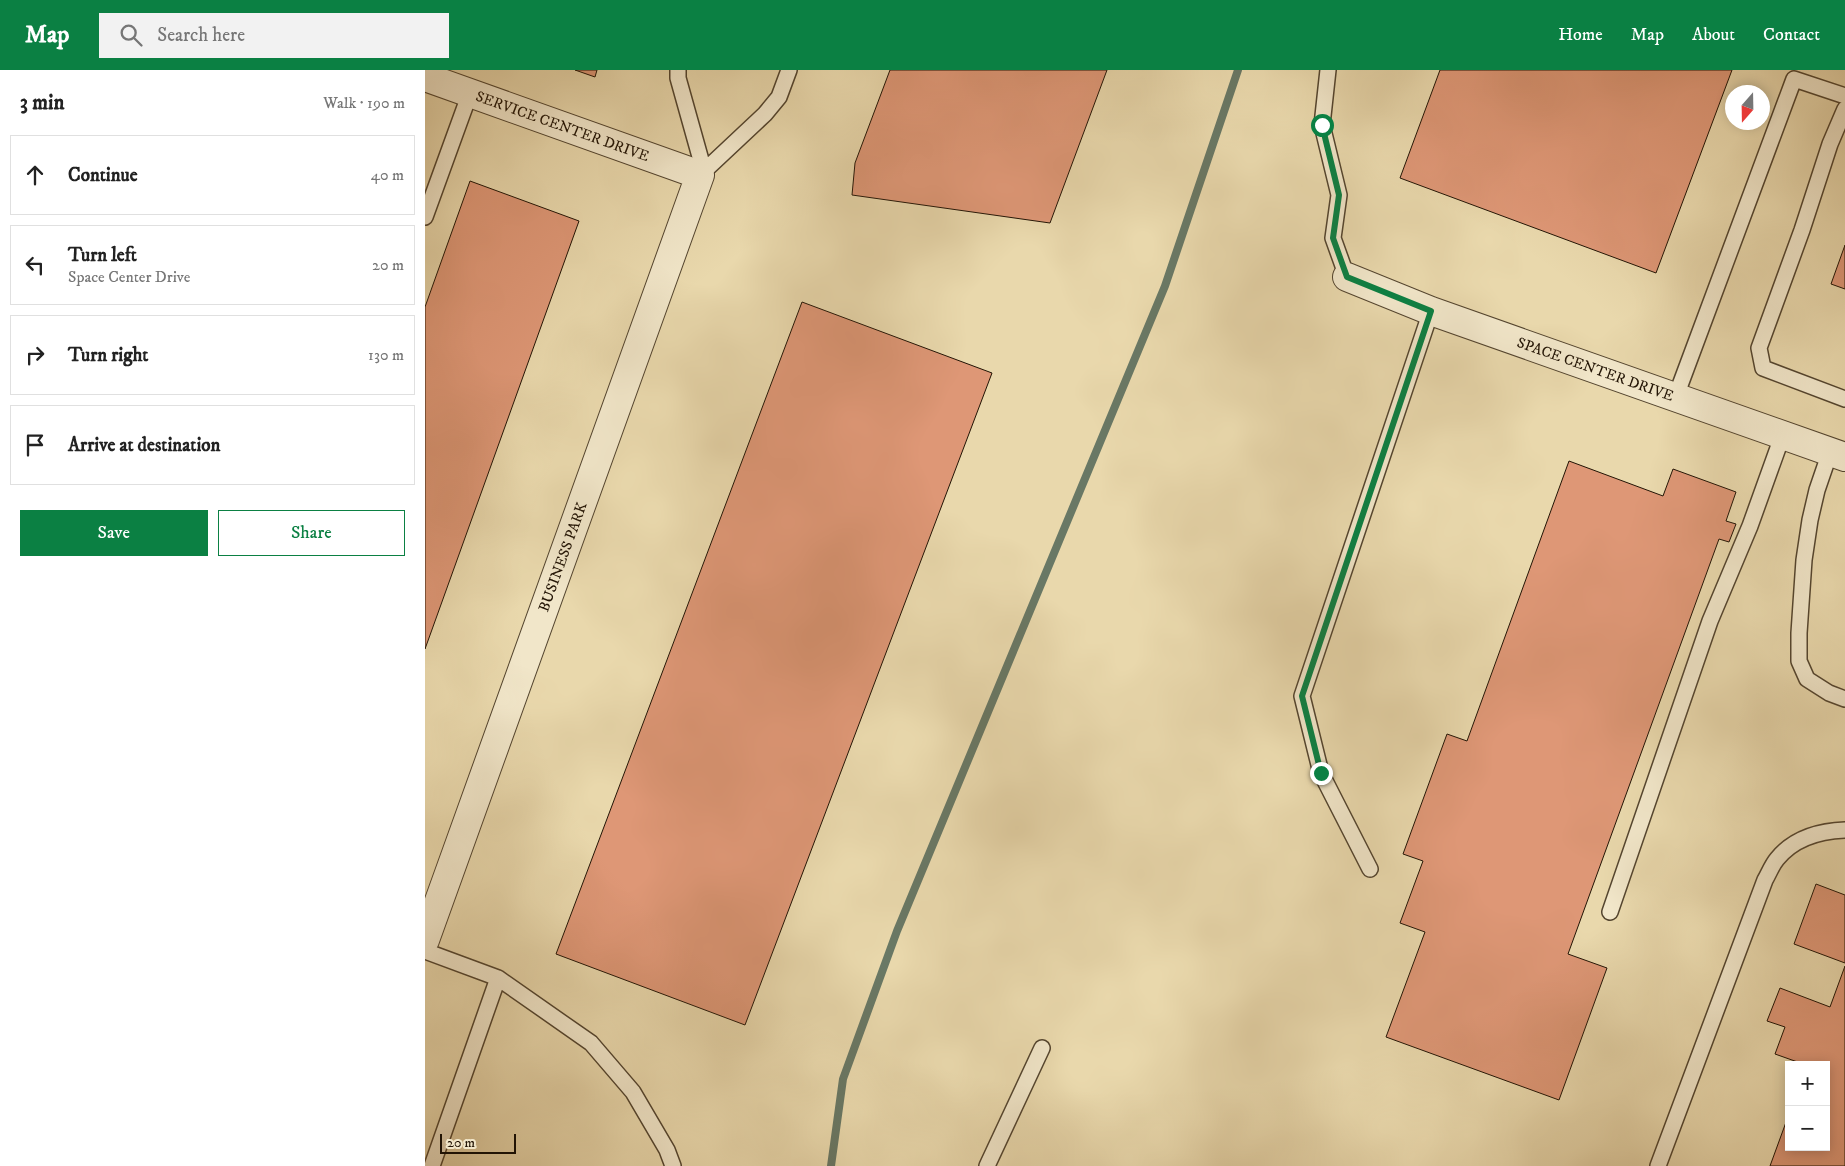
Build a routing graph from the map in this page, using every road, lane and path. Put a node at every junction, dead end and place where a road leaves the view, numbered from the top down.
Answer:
1 (678, 70) edge
2 (789, 70) edge
3 (1328, 70) edge
4 (425, 77) edge
5 (459, 83) edge
6 (1845, 96) edge
7 (1845, 109) edge
8 (702, 173) junction
9 (425, 217) edge
10 (1347, 277) joint
11 (1431, 311) junction
12 (1676, 396) junction
13 (1845, 399) edge
14 (1783, 434) junction
15 (1838, 454) edge
16 (1845, 698) edge
17 (1845, 830) edge
18 (1369, 869) dead end
19 (433, 895) edge
20 (1610, 912) dead end
21 (425, 940) edge
22 (425, 951) edge
23 (498, 978) junction
24 (1042, 1048) dead end
25 (432, 1166) edge
26 (673, 1166) edge
27 (987, 1166) edge
28 (1658, 1166) edge

1 - 8 lane
2 - 8 lane
3 - 10 lane
4 - 5 street, SERVICE CENTER DRIVE
5 - 8 street, SERVICE CENTER DRIVE
5 - 9 lane
6 - 12 lane
7 - 13 lane
8 - 19 street, BUSINESS PARK
10 - 11 street, SPACE CENTER DRIVE
11 - 12 street, SPACE CENTER DRIVE
11 - 18 lane
12 - 14 street, SPACE CENTER DRIVE
14 - 15 street, SPACE CENTER DRIVE
14 - 20 lane
15 - 16 lane
17 - 28 lane
19 - 21 street, BUSINESS PARK
22 - 23 lane
23 - 25 lane
23 - 26 lane
24 - 27 lane

